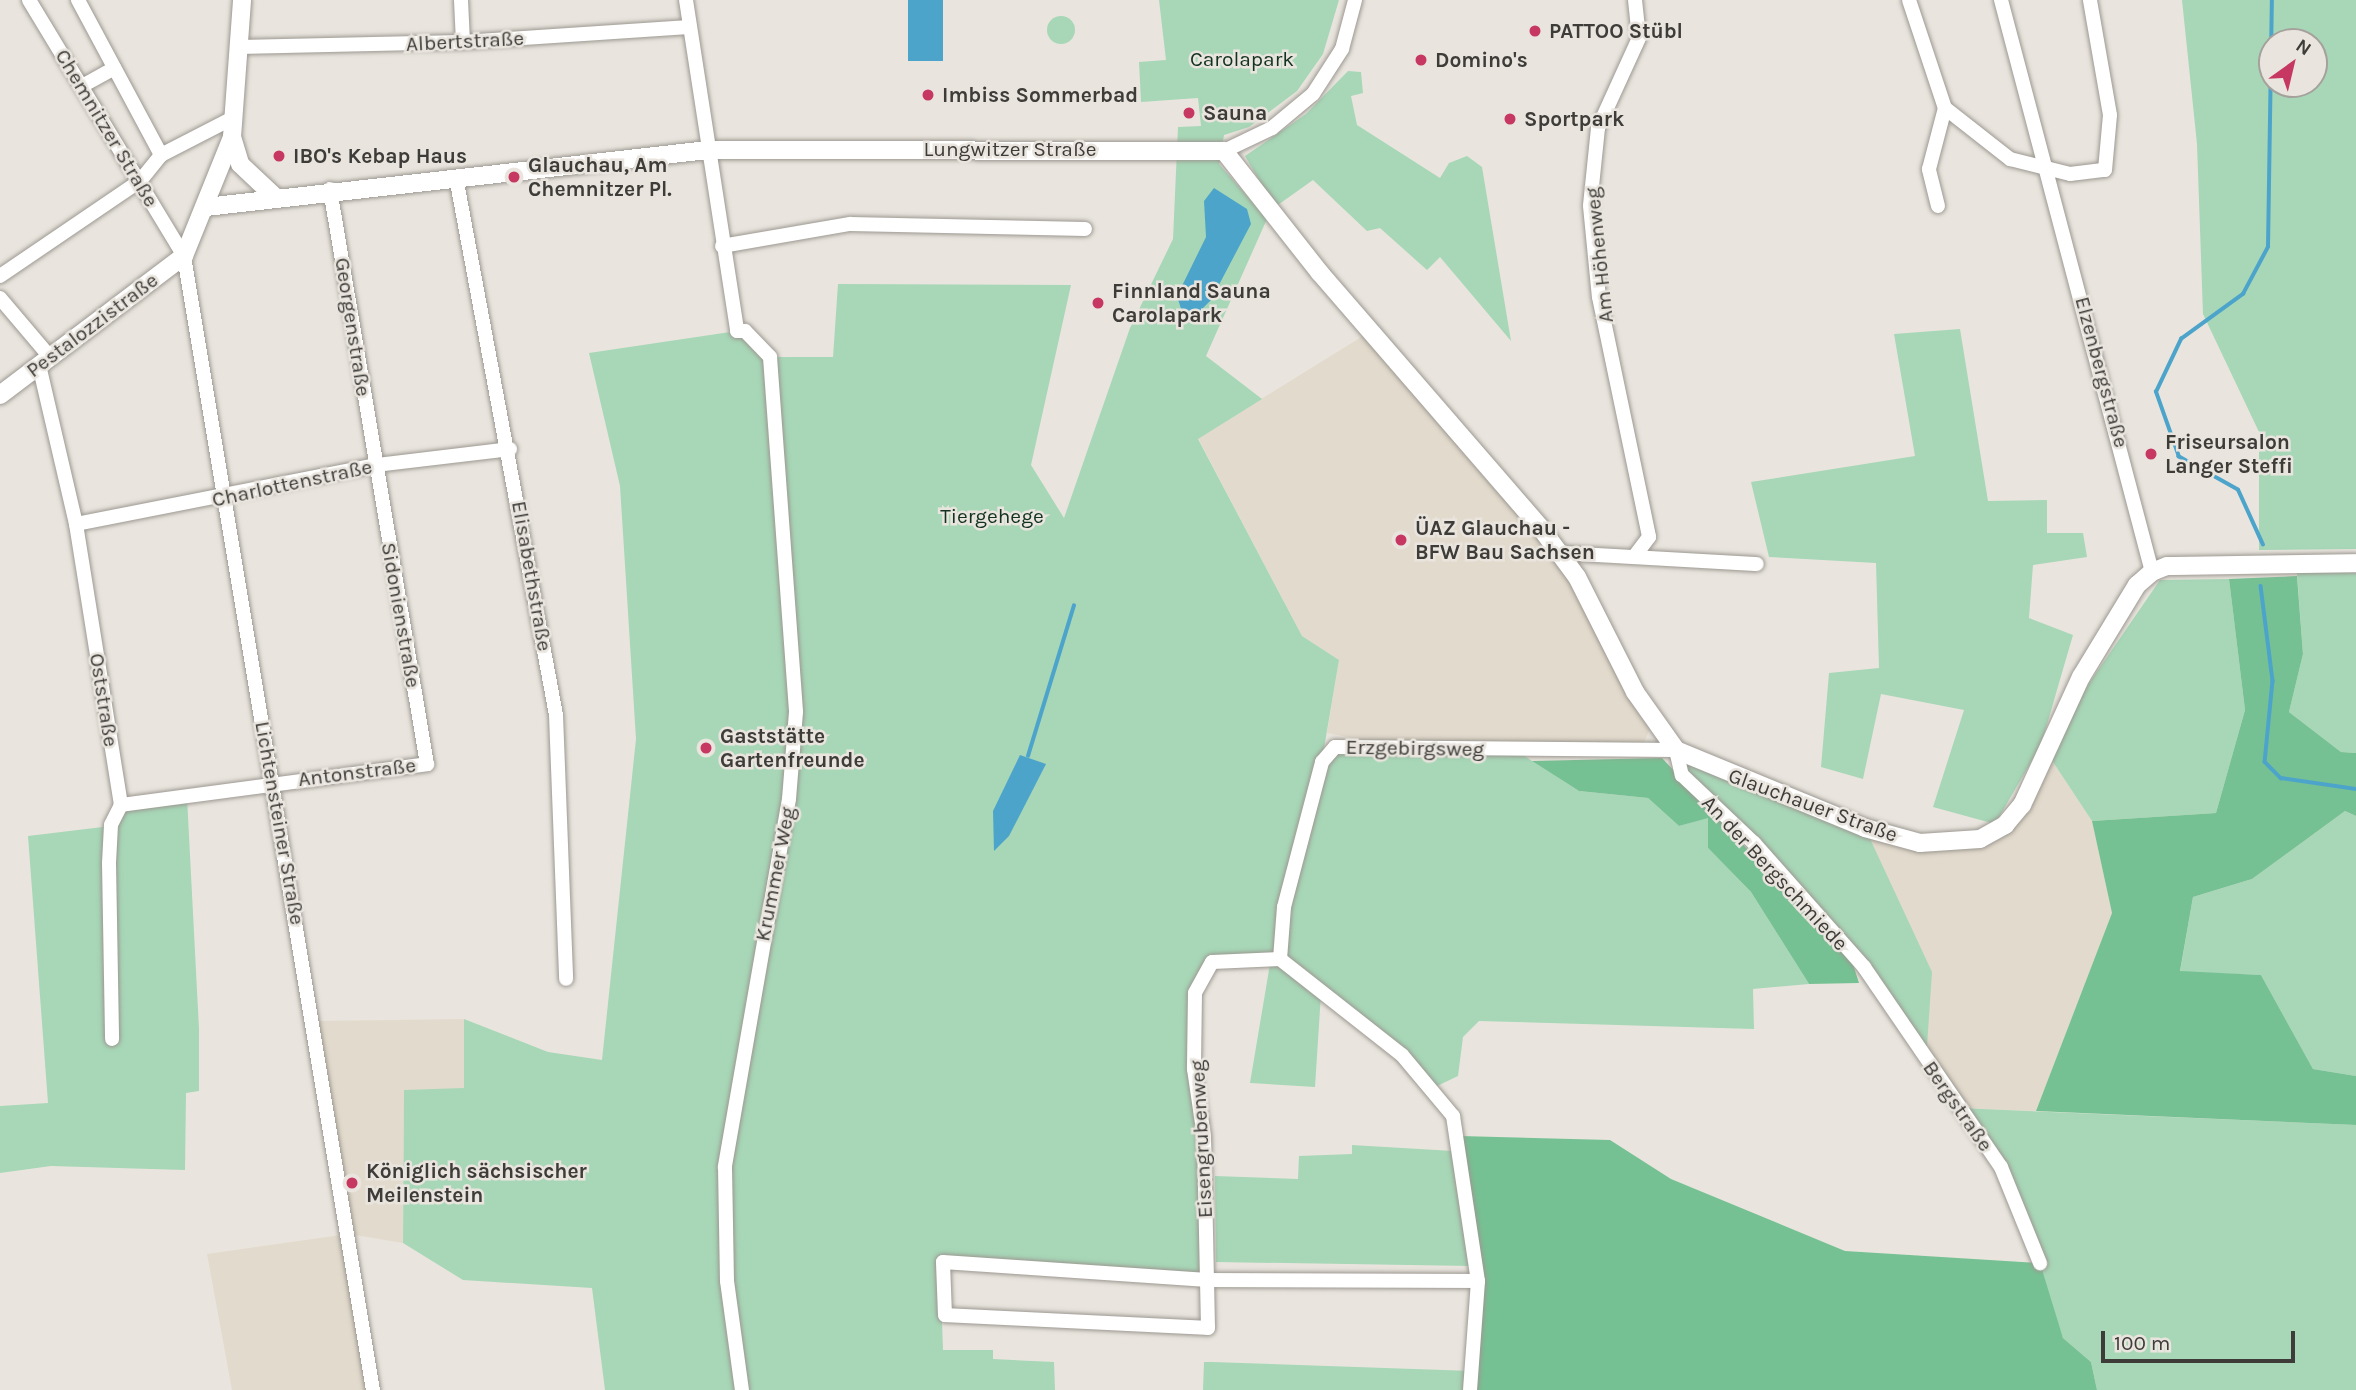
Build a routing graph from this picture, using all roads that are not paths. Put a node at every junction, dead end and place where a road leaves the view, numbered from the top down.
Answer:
1 (29, 0) edge
2 (78, 0) edge
3 (242, 0) edge
4 (461, 0) edge
5 (686, 0) edge
6 (1355, 0) edge
7 (1635, 0) edge
8 (1909, 0) edge
9 (2001, 0) edge
10 (2090, 0) edge
11 (690, 27) junction
12 (463, 43) junction
13 (239, 47) junction
14 (114, 68) junction
15 (82, 86) junction
16 (1945, 108) junction
17 (235, 117) junction
18 (232, 137) junction
19 (708, 150) junction
20 (1224, 151) junction
21 (161, 155) junction
22 (2049, 174) junction
23 (456, 177) junction
24 (140, 181) junction
25 (330, 189) junction
26 (275, 197) junction
27 (1938, 206) dead end
28 (206, 207) junction
29 (1085, 229) dead end
30 (722, 246) junction
31 (184, 257) junction
32 (0, 276) edge
33 (0, 298) edge
34 (44, 361) junction
35 (0, 395) edge
36 (510, 449) junction
37 (376, 465) junction
38 (225, 498) junction
39 (76, 524) junction
40 (1560, 553) junction
41 (1636, 554) junction
42 (2356, 563) edge
43 (1757, 565) dead end
44 (2152, 572) junction
45 (1676, 750) junction
46 (427, 764) joint
47 (273, 782) junction
48 (121, 805) junction
49 (1280, 959) junction
50 (1856, 960) joint
51 (566, 979) dead end
52 (112, 1039) dead end
53 (2040, 1263) dead end
54 (1207, 1280) junction
55 (1478, 1281) junction
56 (373, 1390) edge
57 (742, 1390) edge
58 (1470, 1390) edge

1 - 15 street, Chemnitzer Straße
2 - 14 street
3 - 13 street
4 - 12 street
5 - 11 street
6 - 20 street
7 - 41 street, Am Höhenweg
8 - 16 street
9 - 22 street, Elzenbergstraße
10 - 22 street
11 - 12 street, Albertstraße
11 - 19 street
12 - 13 street, Albertstraße
13 - 17 street
14 - 15 street
14 - 21 street
15 - 24 street, Chemnitzer Straße
16 - 22 street
16 - 27 street
17 - 18 street
17 - 21 street
18 - 26 street
18 - 28 street
19 - 20 street, Lungwitzer Straße
19 - 23 street, Lungwitzer Straße
19 - 30 street
20 - 40 street
21 - 24 street
22 - 44 street, Elzenbergstraße
23 - 25 street, Lungwitzer Straße
23 - 36 street, Elisabethstraße
24 - 31 street, Chemnitzer Straße
24 - 32 street
25 - 26 street, Lungwitzer Straße
25 - 37 street, Georgenstraße
26 - 28 street, Lungwitzer Straße
28 - 31 street
29 - 30 street
30 - 57 street, Krummer Weg
31 - 34 street, Pestalozzistraße
31 - 38 street, Lichtensteiner Straße
33 - 34 street
34 - 35 street, Pestalozzistraße
34 - 39 street, Oststraße
36 - 37 street, Charlottenstraße
36 - 51 street, Elisabethstraße
37 - 38 street, Charlottenstraße
37 - 46 street, Sidonienstraße
38 - 39 street, Charlottenstraße
38 - 47 street, Lichtensteiner Straße
39 - 48 street, Oststraße
40 - 41 street
40 - 45 street
41 - 43 street
42 - 44 street
44 - 45 street, Glauchauer Straße
45 - 49 street, Erzgebirgsweg
45 - 50 street, An der Bergschmiede
46 - 47 street, Antonstraße
47 - 48 street, Antonstraße
47 - 56 street, Lichtensteiner Straße
48 - 52 street, Oststraße
49 - 54 street, Eisengrubenweg
49 - 55 street
50 - 53 street, Bergstraße
54 - 54 street, Eisengrubenweg
54 - 55 street
55 - 58 street

